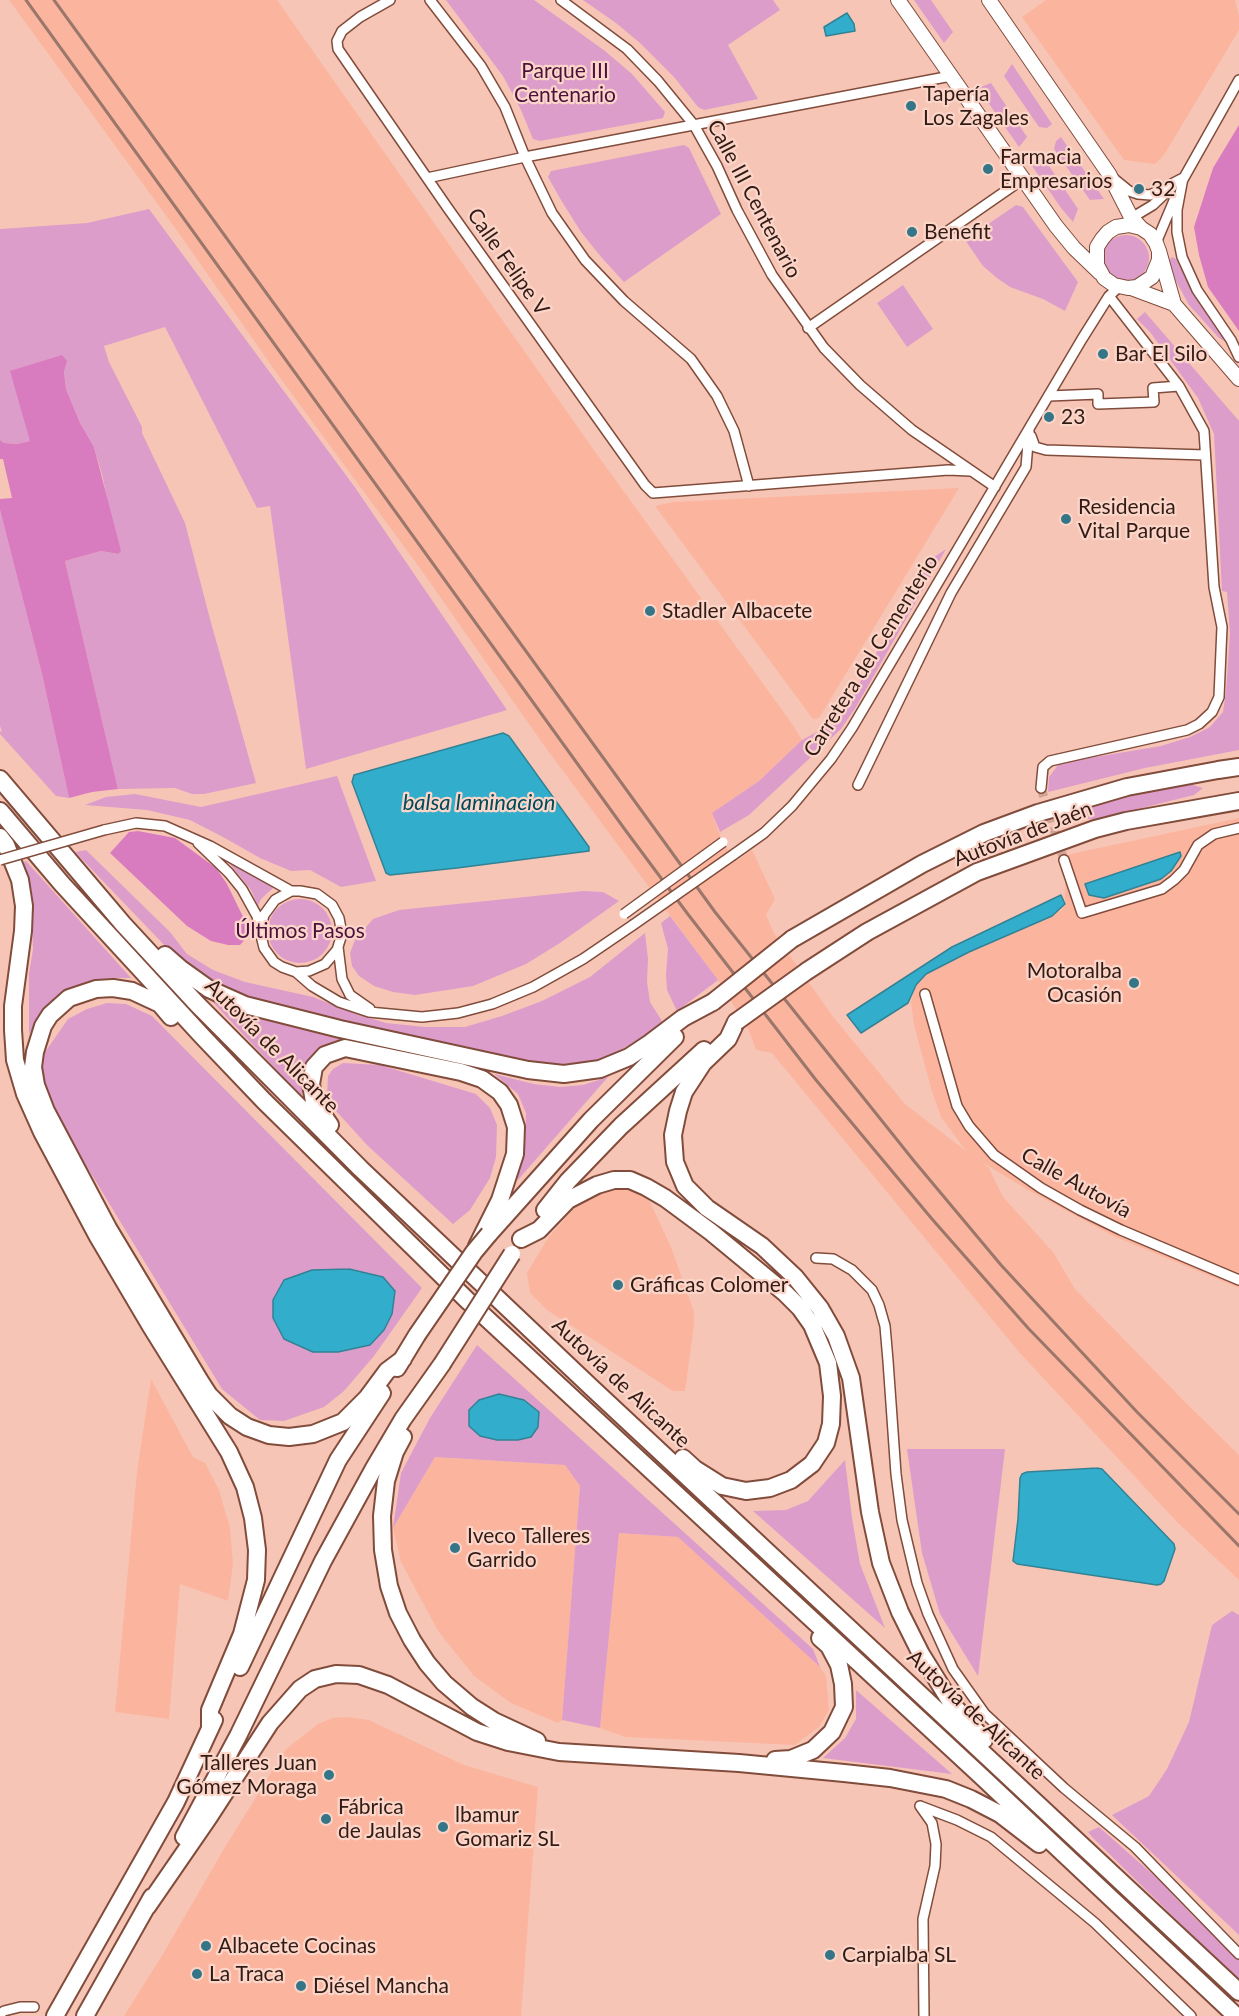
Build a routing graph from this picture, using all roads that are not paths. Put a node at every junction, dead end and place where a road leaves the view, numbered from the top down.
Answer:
1 (390, 0) edge
2 (430, 0) edge
3 (561, 0) edge
4 (898, 0) edge
5 (989, 0) edge
6 (951, 76) junction
7 (1239, 80) edge
8 (694, 125) junction
9 (525, 157) junction
10 (1109, 174) junction
11 (427, 178) junction
12 (1183, 178) junction
13 (1023, 179) junction
14 (1136, 223) junction
15 (1157, 247) junction
16 (1101, 274) junction
17 (1120, 290) junction
18 (1174, 304) junction
19 (808, 328) junction
20 (1239, 357) edge
21 (1239, 379) edge
22 (1179, 386) junction
23 (1049, 396) junction
24 (1029, 431) junction
25 (1205, 454) junction
26 (970, 471) junction
27 (749, 486) junction
28 (995, 487) junction
29 (1239, 757) edge
30 (1239, 767) edge
31 (0, 779) edge
32 (858, 785) dead end
33 (1127, 787) junction
34 (1041, 788) tunnel mouth
35 (1239, 801) edge
36 (0, 811) edge
37 (1239, 828) edge
38 (0, 837) edge
39 (192, 837) junction
40 (723, 842) dead end
41 (0, 860) edge
42 (1064, 860) tunnel mouth
43 (291, 891) junction
44 (624, 914) dead end
45 (123, 924) junction
46 (260, 931) junction
47 (338, 947) junction
48 (296, 972) junction
49 (925, 994) dead end
50 (713, 1002) junction
51 (372, 1012) junction
52 (736, 1022) junction
53 (202, 1036) junction
54 (361, 1169) junction
55 (517, 1247) junction
56 (474, 1252) junction
57 (816, 1258) dead end
58 (1239, 1280) edge
59 (403, 1359) junction
60 (437, 1370) junction
61 (619, 1412) junction
62 (789, 1598) junction
63 (210, 1729) junction
64 (559, 1752) junction
65 (739, 1763) junction
66 (1005, 1772) junction
67 (1074, 1863) junction
68 (147, 1907) junction
69 (1239, 1954) edge
70 (1239, 1992) edge
71 (34, 2007) dead end
72 (0, 2014) edge
73 (54, 2016) edge
74 (85, 2016) edge
75 (924, 2016) edge
76 (1191, 2016) edge
77 (1236, 2016) edge

1 - 11 street, Calle Felipe V
2 - 9 street
3 - 8 street, Calle III Centenario
4 - 6 main road
5 - 10 main road
6 - 8 street
6 - 13 main road
7 - 12 street
8 - 9 street
8 - 19 street, Calle III Centenario
9 - 11 street
9 - 27 street
10 - 12 street
10 - 14 main road
11 - 27 street, Calle Felipe V
12 - 14 street
12 - 15 street
12 - 20 street
13 - 16 main road
13 - 19 street
14 - 15 main road
14 - 16 main road
15 - 17 main road
15 - 18 main road
16 - 17 main road
17 - 18 main road
17 - 22 street
17 - 23 street, Carretera del Cementerio
18 - 21 main road
19 - 26 street, Calle III Centenario
22 - 23 street
22 - 25 street
23 - 24 street, Carretera del Cementerio
24 - 25 street
24 - 28 street, Carretera del Cementerio
24 - 32 street
25 - 34 street
26 - 27 street
26 - 28 street, Calle III Centenario
28 - 51 street, Carretera del Cementerio, bridge
29 - 33 highway
30 - 33 highway, Autovía de Jaén
31 - 45 highway, Autovía de Alicante
33 - 50 highway, Autovía de Jaén, bridge
35 - 52 highway, Autovía de Jaén, bridge
36 - 53 highway, Autovía de Alicante
37 - 42 street
38 - 63 highway
39 - 41 street, bridge
39 - 43 street
39 - 46 street
40 - 44 street, bridge
43 - 46 street
43 - 47 street
45 - 50 highway
45 - 54 highway, Autovía de Alicante
46 - 48 street
47 - 48 street
47 - 51 street
48 - 51 street, Carretera del Cementerio
49 - 58 street, Calle Autovía
50 - 56 highway, bridge
52 - 55 highway, Autovía de Jaén
52 - 66 highway
53 - 59 highway
53 - 62 highway, Autovía de Alicante
54 - 56 highway
54 - 61 highway, Autovía de Alicante
55 - 60 highway, Autovía de Jaén, bridge
55 - 61 highway
56 - 59 highway, bridge
57 - 69 street
59 - 63 highway
60 - 64 highway
60 - 68 highway
61 - 66 highway, Autovía de Alicante
62 - 65 highway
62 - 67 highway, Autovía de Alicante
63 - 73 highway
64 - 65 highway
64 - 68 highway
65 - 67 highway
66 - 70 highway, Autovía de Alicante
67 - 77 highway, Autovía de Alicante
68 - 74 highway
71 - 72 street
75 - 76 street

